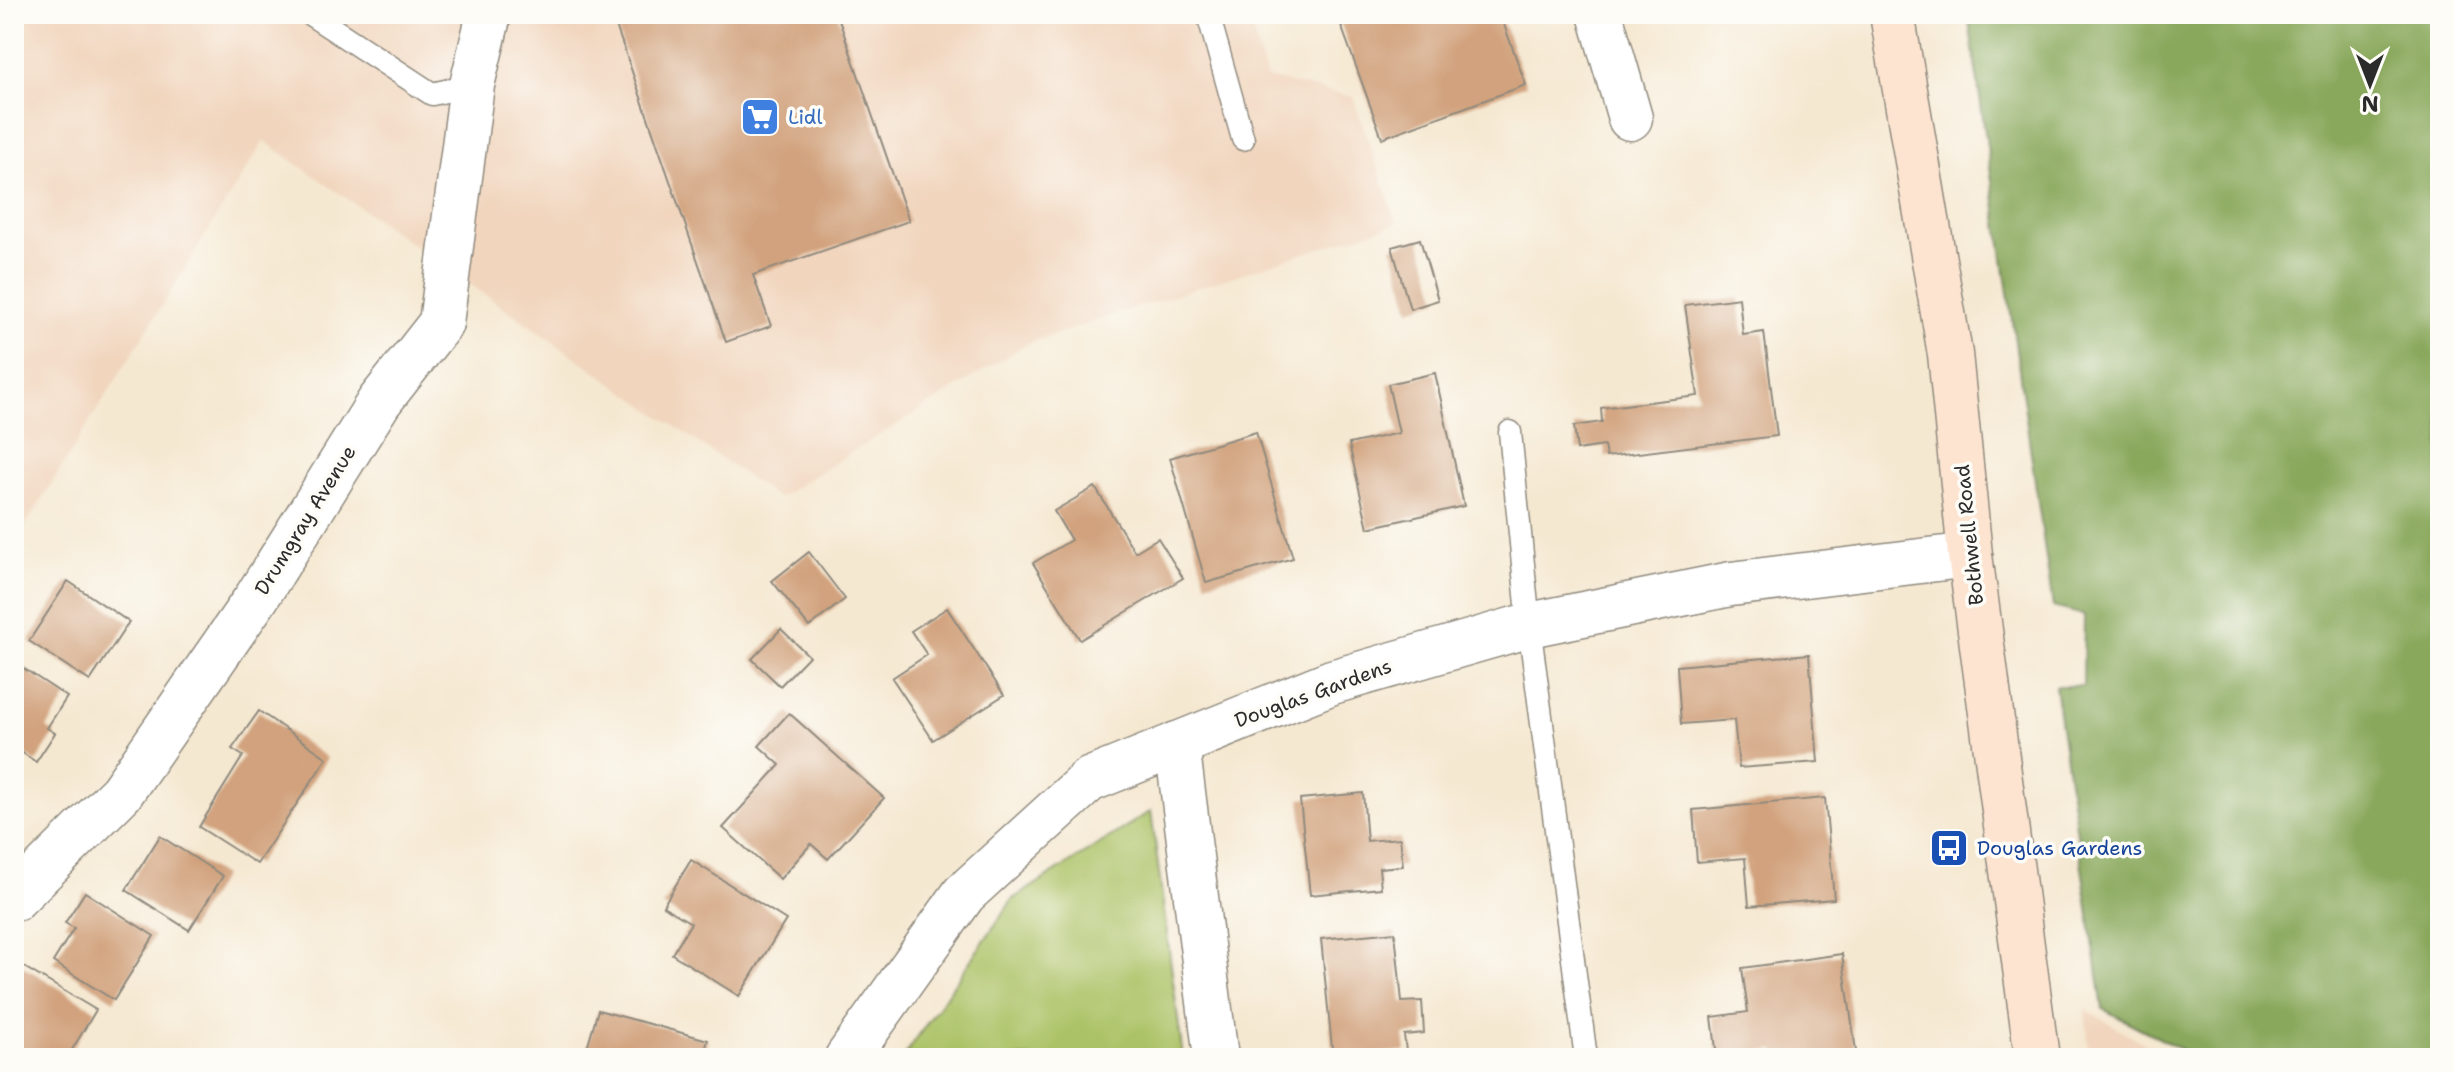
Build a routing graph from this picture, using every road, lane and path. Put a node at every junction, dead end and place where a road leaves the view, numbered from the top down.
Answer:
1 (310, 14) edge
2 (489, 14) edge
3 (1208, 14) edge
4 (1600, 14) edge
5 (1892, 14) edge
6 (472, 85) junction
7 (1630, 118) dead end
8 (1243, 139) dead end
9 (1510, 432) dead end
10 (1970, 555) junction
11 (1529, 625) junction
12 (1177, 744) junction
13 (14, 899) edge
14 (847, 1058) edge
15 (1216, 1058) edge
16 (1586, 1058) edge
17 (2037, 1058) edge

1 - 6 lane
2 - 6 street, Drumgray Avenue
3 - 8 lane
4 - 7 street
5 - 10 main road, Bothwell Road
6 - 13 street, Drumgray Avenue
9 - 11 lane
10 - 11 street, Douglas Gardens
10 - 17 main road, Bothwell Road
11 - 12 street, Douglas Gardens
11 - 16 lane
12 - 14 street, Douglas Gardens
12 - 15 street

